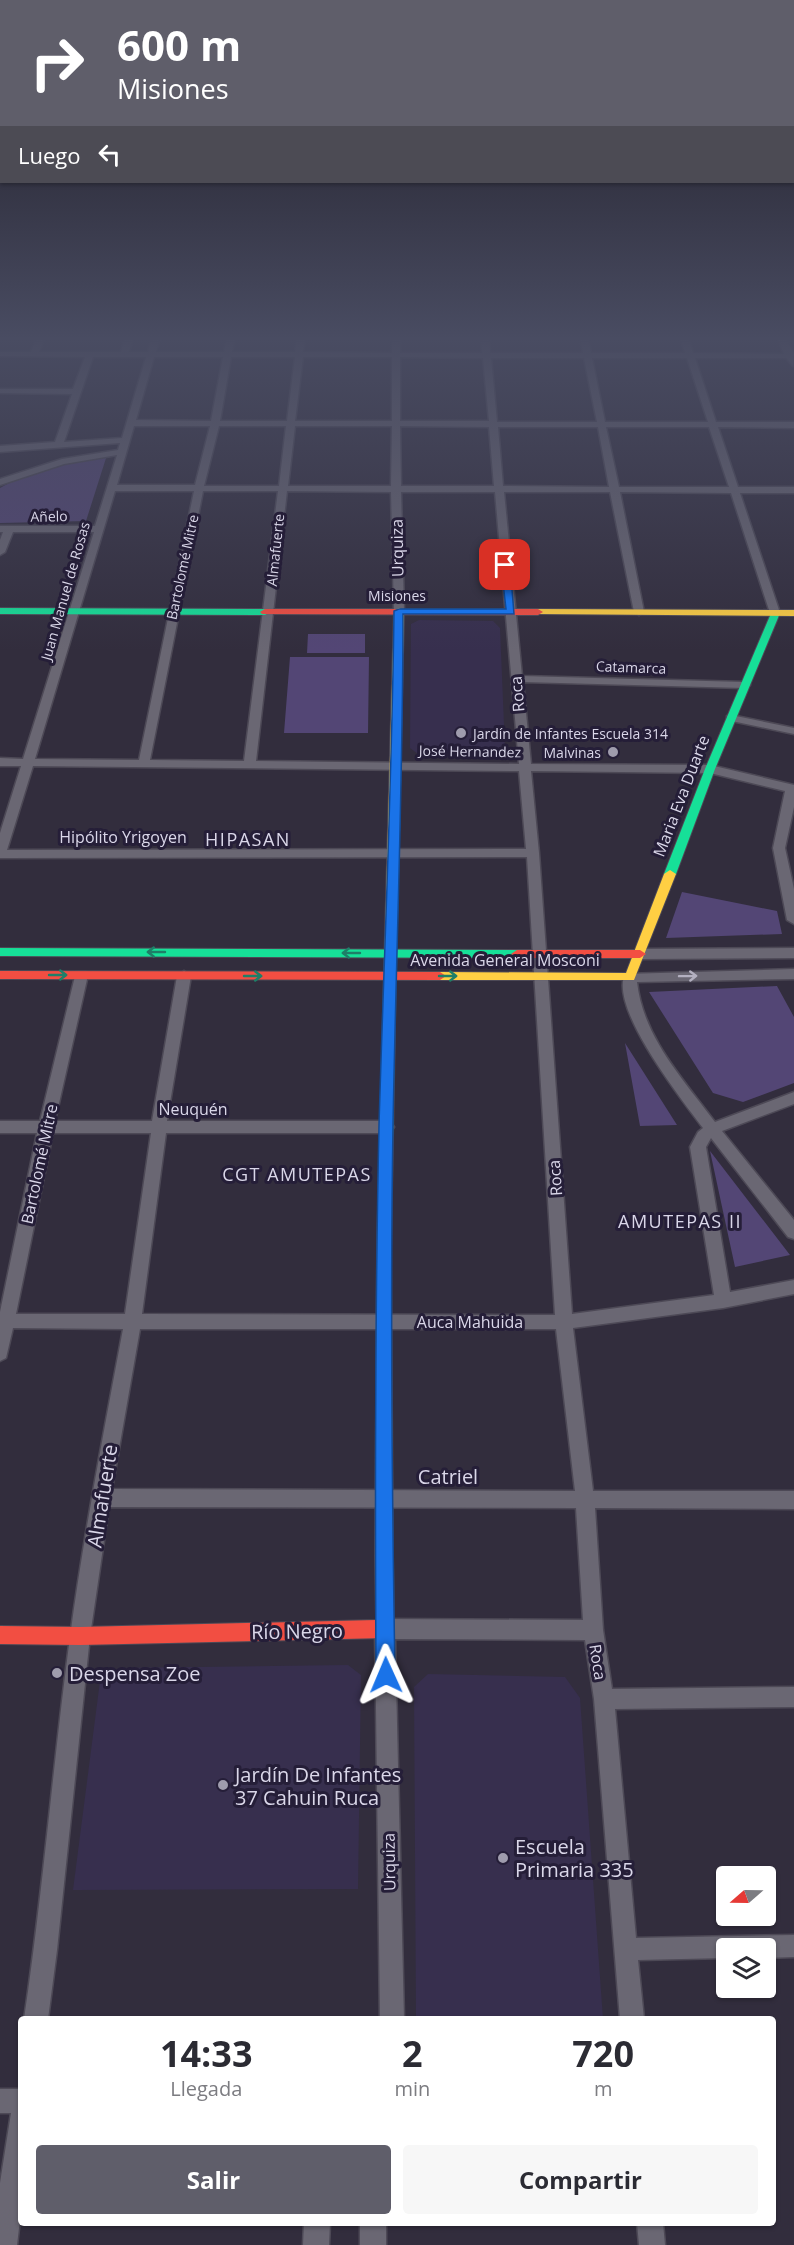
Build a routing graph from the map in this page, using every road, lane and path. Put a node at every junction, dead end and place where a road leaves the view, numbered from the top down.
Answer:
1 (59, 442) edge
2 (101, 442) edge
3 (124, 442) edge
4 (210, 442) edge
5 (288, 442) edge
6 (397, 442) edge
7 (494, 442) edge
8 (605, 442) edge
9 (719, 442) edge
10 (58, 445) junction
11 (0, 449) edge
12 (121, 452) junction
13 (0, 482) edge
14 (110, 488) junction
15 (198, 488) junction
16 (282, 488) junction
17 (397, 488) junction
18 (498, 489) junction
19 (615, 489) junction
20 (735, 490) junction
21 (794, 490) edge
22 (5, 529) edge
23 (99, 529) junction
24 (0, 552) edge
25 (0, 611) edge
26 (75, 611) junction
27 (173, 611) junction
28 (269, 611) junction
29 (399, 611) junction
30 (511, 612) junction
31 (639, 612) junction
32 (775, 613) junction
33 (794, 613) edge
34 (516, 679) junction
35 (744, 685) junction
36 (731, 718) junction
37 (794, 731) edge
38 (0, 762) edge
39 (28, 762) junction
40 (144, 763) junction
41 (250, 763) junction
42 (398, 765) junction
43 (524, 767) junction
44 (710, 769) junction
45 (793, 789) edge
46 (393, 853) junction
47 (533, 853) junction
48 (0, 854) edge
49 (794, 921) edge
50 (0, 952) edge
51 (391, 953) junction
52 (541, 953) junction
53 (794, 953) edge
54 (640, 954) junction
55 (794, 974) edge
56 (0, 975) edge
57 (81, 975) junction
58 (184, 976) junction
59 (390, 976) junction
60 (542, 977) junction
61 (630, 977) junction
62 (794, 1098) edge
63 (386, 1126) junction
64 (0, 1127) edge
65 (159, 1127) junction
66 (46, 1128) junction
67 (712, 1129) junction
68 (794, 1232) edge
69 (794, 1287) edge
70 (723, 1301) junction
71 (133, 1320) junction
72 (4, 1321) edge
73 (385, 1322) junction
74 (564, 1322) junction
75 (0, 1353) edge
76 (101, 1498) junction
77 (385, 1498) junction
78 (585, 1499) junction
79 (794, 1500) edge
80 (385, 1629) junction
81 (593, 1630) junction
82 (0, 1635) edge
83 (80, 1636) junction
84 (794, 1697) edge
85 (604, 1700) junction
86 (794, 1946) edge
87 (628, 1949) junction
88 (36, 2016) edge
89 (392, 2016) edge
90 (632, 2016) edge
91 (0, 2101) edge
92 (18, 2101) edge
93 (18, 2141) edge
94 (317, 2226) edge
95 (374, 2226) edge
96 (650, 2226) edge
97 (4, 2245) edge
98 (316, 2245) edge
99 (373, 2245) edge
100 (652, 2245) edge

1 - 10 street
2 - 10 street
3 - 12 street, Juan Manuel de Rosas
4 - 15 street, Bartolomé Mitre
5 - 16 street, Almafuerte
6 - 17 street, Urquiza
7 - 18 street, Roca
8 - 19 street
9 - 20 street
10 - 11 street
12 - 13 street
12 - 14 street, Juan Manuel de Rosas
14 - 15 street
14 - 23 street, Juan Manuel de Rosas
15 - 16 street
15 - 27 street, Bartolomé Mitre
16 - 17 street
16 - 28 street, Almafuerte
17 - 18 street
17 - 29 street, Urquiza
18 - 19 street
18 - 30 street, Roca
19 - 20 street
19 - 31 street
20 - 21 street
20 - 32 street
22 - 23 street, Añelo
22 - 24 street
23 - 26 street, Juan Manuel de Rosas
25 - 26 street, Misiones
26 - 27 street, Misiones
26 - 39 street, Juan Manuel de Rosas
27 - 28 street, Misiones
27 - 40 street, Bartolomé Mitre
28 - 29 street, Misiones
28 - 41 street, Almafuerte
29 - 30 street, Misiones
29 - 42 street, Urquiza
30 - 31 street, Misiones
30 - 34 street, Roca
31 - 32 street, Misiones
32 - 33 street, Misiones
32 - 35 street, Maria Eva Duarte
34 - 35 street, Catamarca
34 - 43 street, Roca
35 - 36 street, Maria Eva Duarte
36 - 37 street
36 - 44 street, Maria Eva Duarte
38 - 39 street, José Hernandez
39 - 40 street, José Hernandez
39 - 48 street, Juan Manuel de Rosas
40 - 41 street, José Hernandez
41 - 42 street, José Hernandez
42 - 43 street, José Hernandez
42 - 46 street, Urquiza
43 - 44 street, José Hernandez
43 - 47 street, Roca
44 - 45 street, José Hernandez
44 - 54 street, Maria Eva Duarte
45 - 49 street
46 - 47 street, Hipólito Yrigoyen
46 - 48 street, Hipólito Yrigoyen
46 - 51 street, Urquiza
47 - 52 street, Roca
51 -> 50 street, Avenida General Mosconi
51 - 52 street, Avenida General Mosconi
51 - 59 street, Urquiza
52 - 54 street, Avenida General Mosconi
52 - 60 street, Roca
53 - 54 street, Avenida General Mosconi
54 - 61 street, Maria Eva Duarte
61 -> 55 street, Avenida General Mosconi
56 -> 57 street, Avenida General Mosconi
57 - 58 street, Avenida General Mosconi
57 - 66 street, Bartolomé Mitre
58 -> 59 street, Avenida General Mosconi
58 - 65 street, Almafuerte
59 -> 60 street, Avenida General Mosconi
59 - 63 street, Urquiza
60 - 61 street, Avenida General Mosconi
60 - 74 street, Roca
61 - 67 street
62 - 67 street
63 - 65 street, Neuquén
63 - 73 street, Urquiza
64 - 66 street, Neuquén
65 - 66 street, Neuquén
65 - 71 street, Almafuerte
66 - 72 street, Bartolomé Mitre
67 - 68 street
67 - 70 street
69 - 70 street, Auca Mahuida
70 - 74 street, Auca Mahuida
71 - 72 street, Auca Mahuida
71 - 73 street, Auca Mahuida
71 - 76 street, Almafuerte
72 - 75 street, Bartolomé Mitre
73 - 74 street, Auca Mahuida
73 - 77 street, Urquiza
74 - 78 street, Roca
76 - 77 street, Catriel
76 - 83 street, Almafuerte
77 - 78 street, Catriel
77 - 80 street, Urquiza
78 - 79 street, Catriel
78 - 81 street, Roca
80 - 81 street, Río Negro
80 - 83 street, Río Negro
80 - 89 street, Urquiza
81 - 85 street, Roca
82 - 83 street, Río Negro
83 - 88 street, Almafuerte
84 - 85 street
85 - 87 street, Roca
86 - 87 street
87 - 90 street, Roca
91 - 92 street
93 - 97 street
94 - 98 street
95 - 99 street
96 - 100 street

